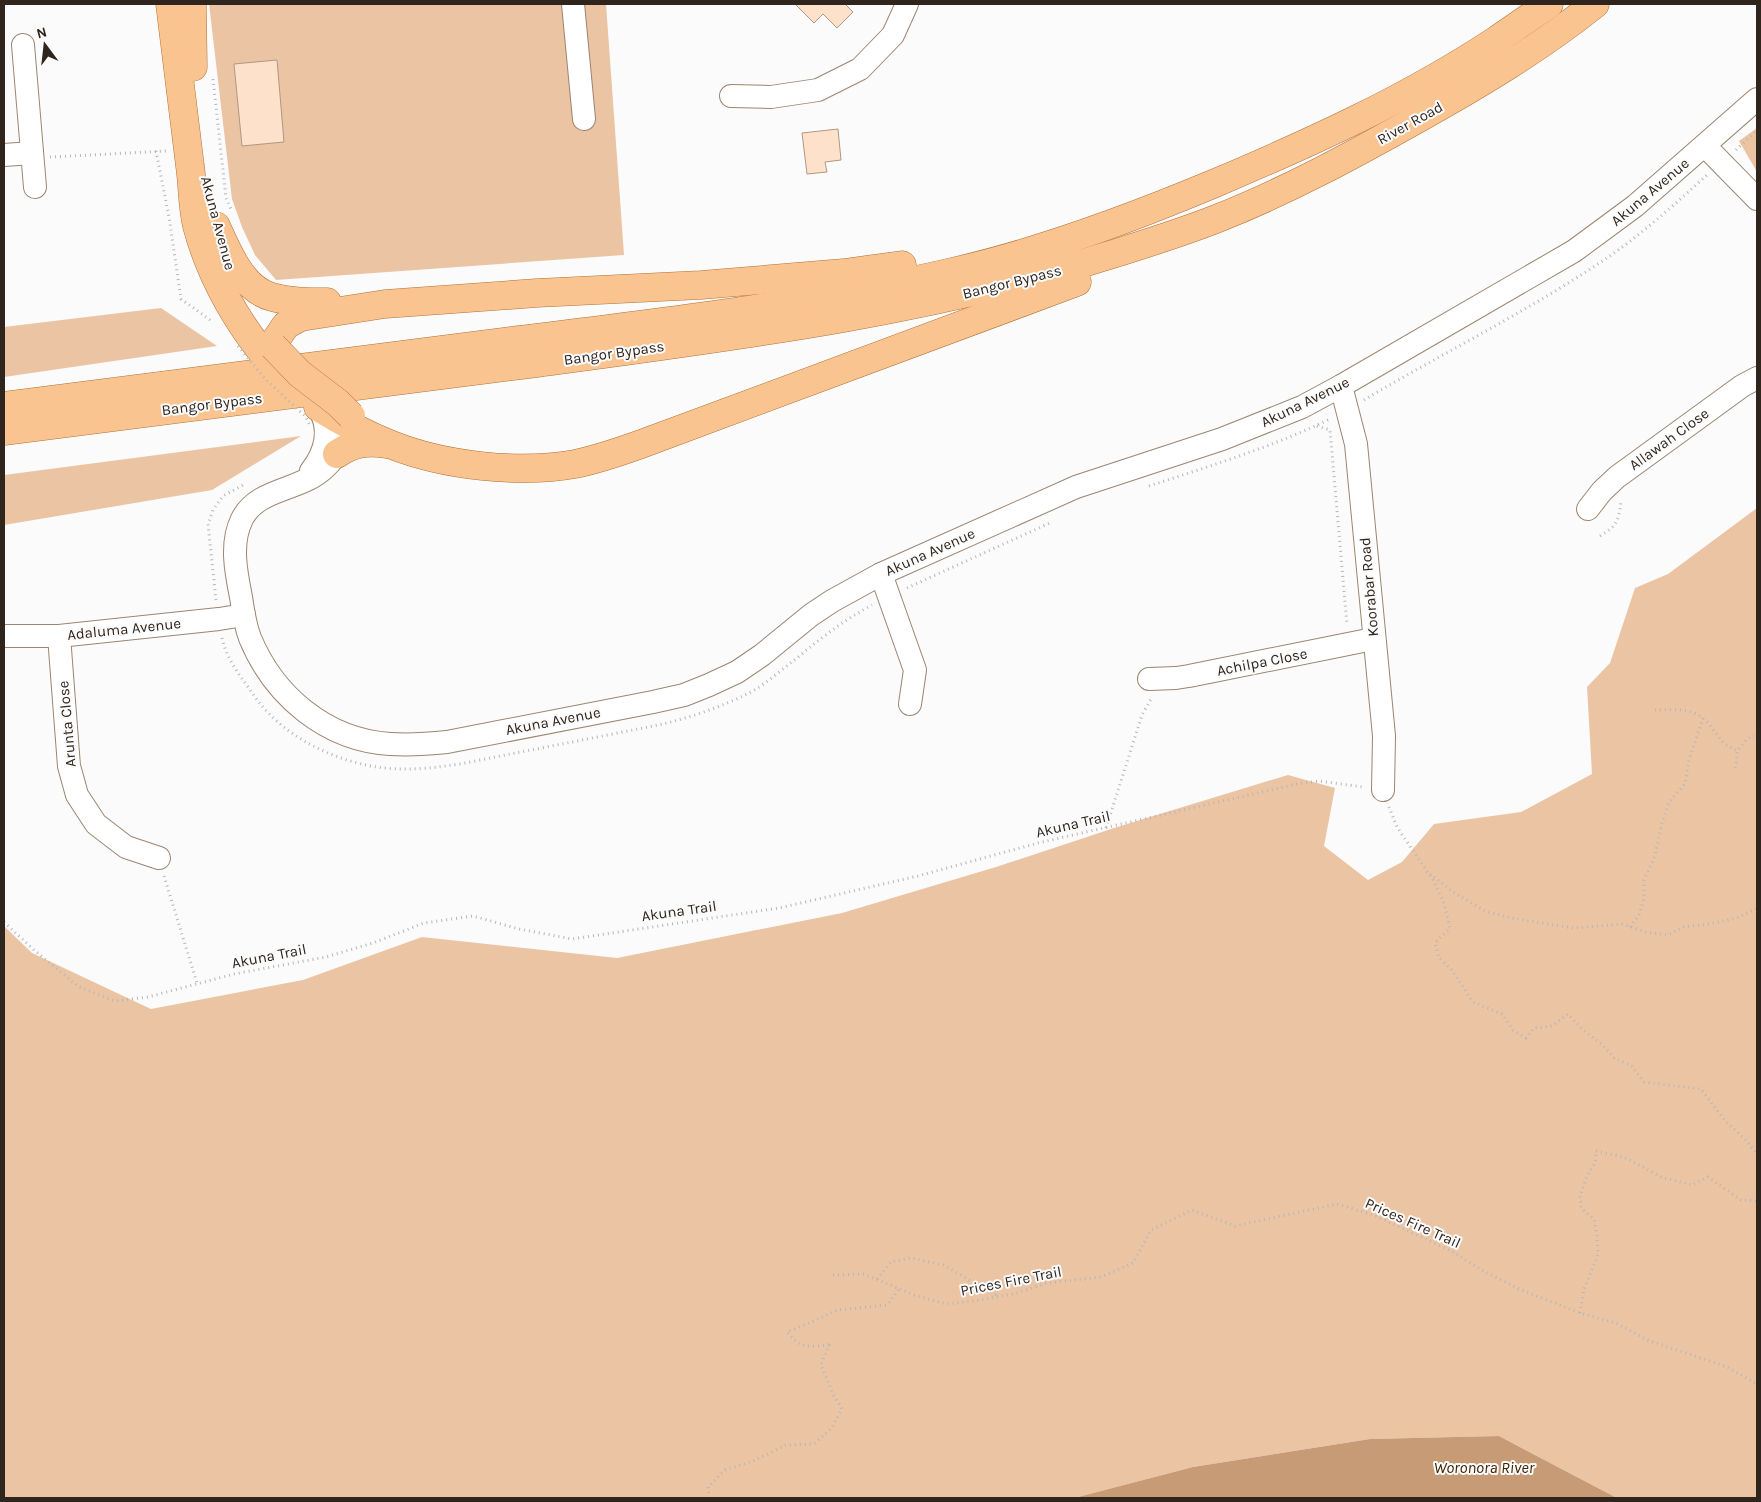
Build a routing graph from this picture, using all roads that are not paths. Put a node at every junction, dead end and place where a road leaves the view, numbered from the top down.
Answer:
1 (170, 4) edge
2 (192, 4) edge
3 (573, 4) edge
4 (907, 4) edge
5 (1548, 4) edge
6 (1595, 4) edge
7 (23, 45) dead end
8 (731, 96) dead end
9 (1757, 99) edge
10 (584, 119) dead end
11 (1705, 146) junction
12 (4, 155) edge
13 (32, 158) junction
14 (34, 187) dead end
15 (1757, 199) edge
16 (1161, 206) junction
17 (224, 219) junction
18 (1213, 220) junction
19 (385, 304) junction
20 (265, 348) junction
21 (1757, 378) edge
22 (1341, 386) junction
23 (4, 406) edge
24 (332, 419) junction
25 (4, 431) edge
26 (392, 445) junction
27 (337, 454) junction
28 (290, 487) junction
29 (1588, 510) dead end
30 (881, 574) junction
31 (244, 615) junction
32 (4, 636) edge
33 (59, 636) junction
34 (1373, 639) junction
35 (1156, 679) road end
36 (910, 704) dead end
37 (1383, 790) road end
38 (159, 858) road end

1 - 20 main road, Akuna Avenue
2 - 17 main road, Akuna Avenue
3 - 10 street
4 - 8 street
5 - 16 main road, River Road
6 - 18 main road, River Road
7 - 13 street
9 - 11 street, Akuna Avenue
11 - 15 street
11 - 22 street, Akuna Avenue
12 - 13 street
13 - 14 street
16 - 19 main road
16 - 23 main road, Bangor Bypass
17 - 19 main road
17 - 20 main road, Akuna Avenue
18 - 25 main road, Bangor Bypass
18 - 26 main road
19 - 20 main road
20 - 24 main road, Akuna Avenue, bridge
21 - 29 street, Allawah Close
22 - 30 street, Akuna Avenue
22 - 34 street, Koorabar Road
24 - 26 main road
24 - 27 street, Akuna Avenue
24 - 28 street, Akuna Avenue
26 - 27 main road
27 - 28 street, Akuna Avenue
28 - 31 street, Akuna Avenue
30 - 31 street, Akuna Avenue
30 - 36 street
31 - 33 street, Adaluma Avenue
32 - 33 street, Adaluma Avenue
33 - 38 street, Arunta Close
34 - 35 street, Achilpa Close
34 - 37 street, Koorabar Road

